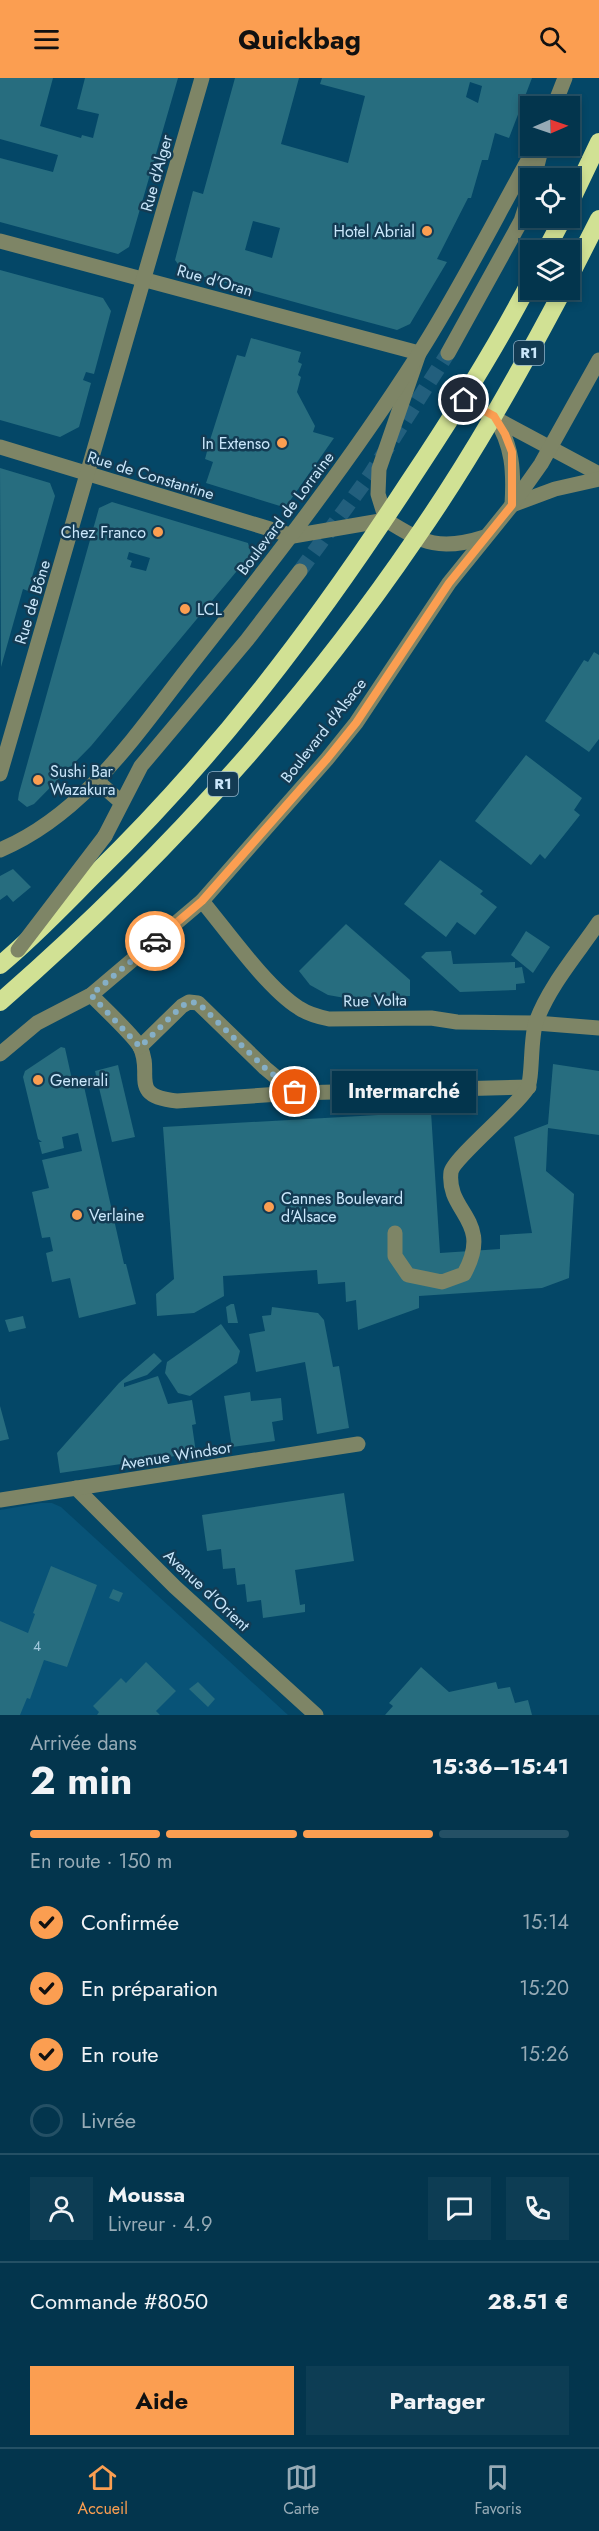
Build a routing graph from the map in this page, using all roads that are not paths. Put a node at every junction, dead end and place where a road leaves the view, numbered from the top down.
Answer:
1 (202, 78) edge
2 (565, 78) edge
3 (558, 96) edge
4 (599, 142) edge
5 (530, 156) edge
6 (580, 182) edge
7 (520, 218) edge
8 (599, 219) edge
9 (0, 241) edge
10 (580, 256) edge
11 (146, 279) junction
12 (520, 300) edge
13 (558, 300) edge
14 (419, 353) junction
15 (448, 353) tunnel mouth
16 (599, 360) edge
17 (464, 400) junction
18 (494, 416) junction
19 (0, 447) edge
20 (552, 447) junction
21 (89, 474) junction
22 (599, 474) edge
23 (599, 479) edge
24 (512, 505) junction
25 (386, 520) junction
26 (292, 536) junction
27 (485, 537) junction
28 (416, 539) junction
29 (300, 571) tunnel mouth
30 (0, 774) edge
31 (97, 781) junction
32 (120, 801) junction
33 (0, 850) edge
34 (202, 901) junction
35 (599, 922) edge
36 (18, 950) junction
37 (0, 965) edge
38 (91, 995) junction
39 (0, 1002) edge
40 (536, 1023) junction
41 (599, 1028) edge
42 (140, 1047) junction
43 (0, 1054) edge
44 (529, 1087) junction
45 (295, 1092) junction
46 (395, 1233) dead end
47 (358, 1444) dead end
48 (76, 1488) junction
49 (0, 1500) edge
50 (316, 1715) edge

1 - 11 street, Rue d'Alger
2 - 3 street
4 - 6 highway
5 - 14 street, Boulevard de Lorraine
7 - 15 street
8 - 10 highway
9 - 11 street, Rue d'Oran
11 - 14 street, Rue d'Oran
11 - 21 street, Rue d'Alger
12 - 17 highway, R1
13 - 18 highway, R1
14 - 25 street
14 - 26 street, Boulevard de Lorraine
16 - 20 street, Boulevard d'Alsace
17 - 18 street
17 - 25 highway, R1
18 - 20 street
18 - 24 street
18 - 28 highway, R1
19 - 21 street, Rue de Constantine
20 - 22 street
20 - 24 street, Boulevard d'Alsace
21 - 26 street, Rue de Constantine
21 - 30 street, Rue de Bône
23 - 24 street
24 - 27 street, Boulevard d'Alsace
25 - 26 street
25 - 28 street
25 - 36 highway, R1
26 - 31 street, Boulevard de Lorraine
27 - 28 street
27 - 34 street, Boulevard d'Alsace
28 - 39 highway, R1
29 - 32 street
31 - 32 street
31 - 33 street, Boulevard de Lorraine
32 - 36 street, bridge
34 - 38 street, Boulevard d'Alsace
34 - 40 street, Rue Volta
35 - 40 street
36 - 37 highway, R1
38 - 42 street
38 - 43 street, Boulevard d'Alsace
40 - 41 street, Rue Volta
40 - 44 street
42 - 45 street
42 - 45 street
44 - 45 street
44 - 46 street
47 - 48 street, Avenue Windsor
48 - 49 street, Avenue Windsor
48 - 50 street, Avenue d'Orient

